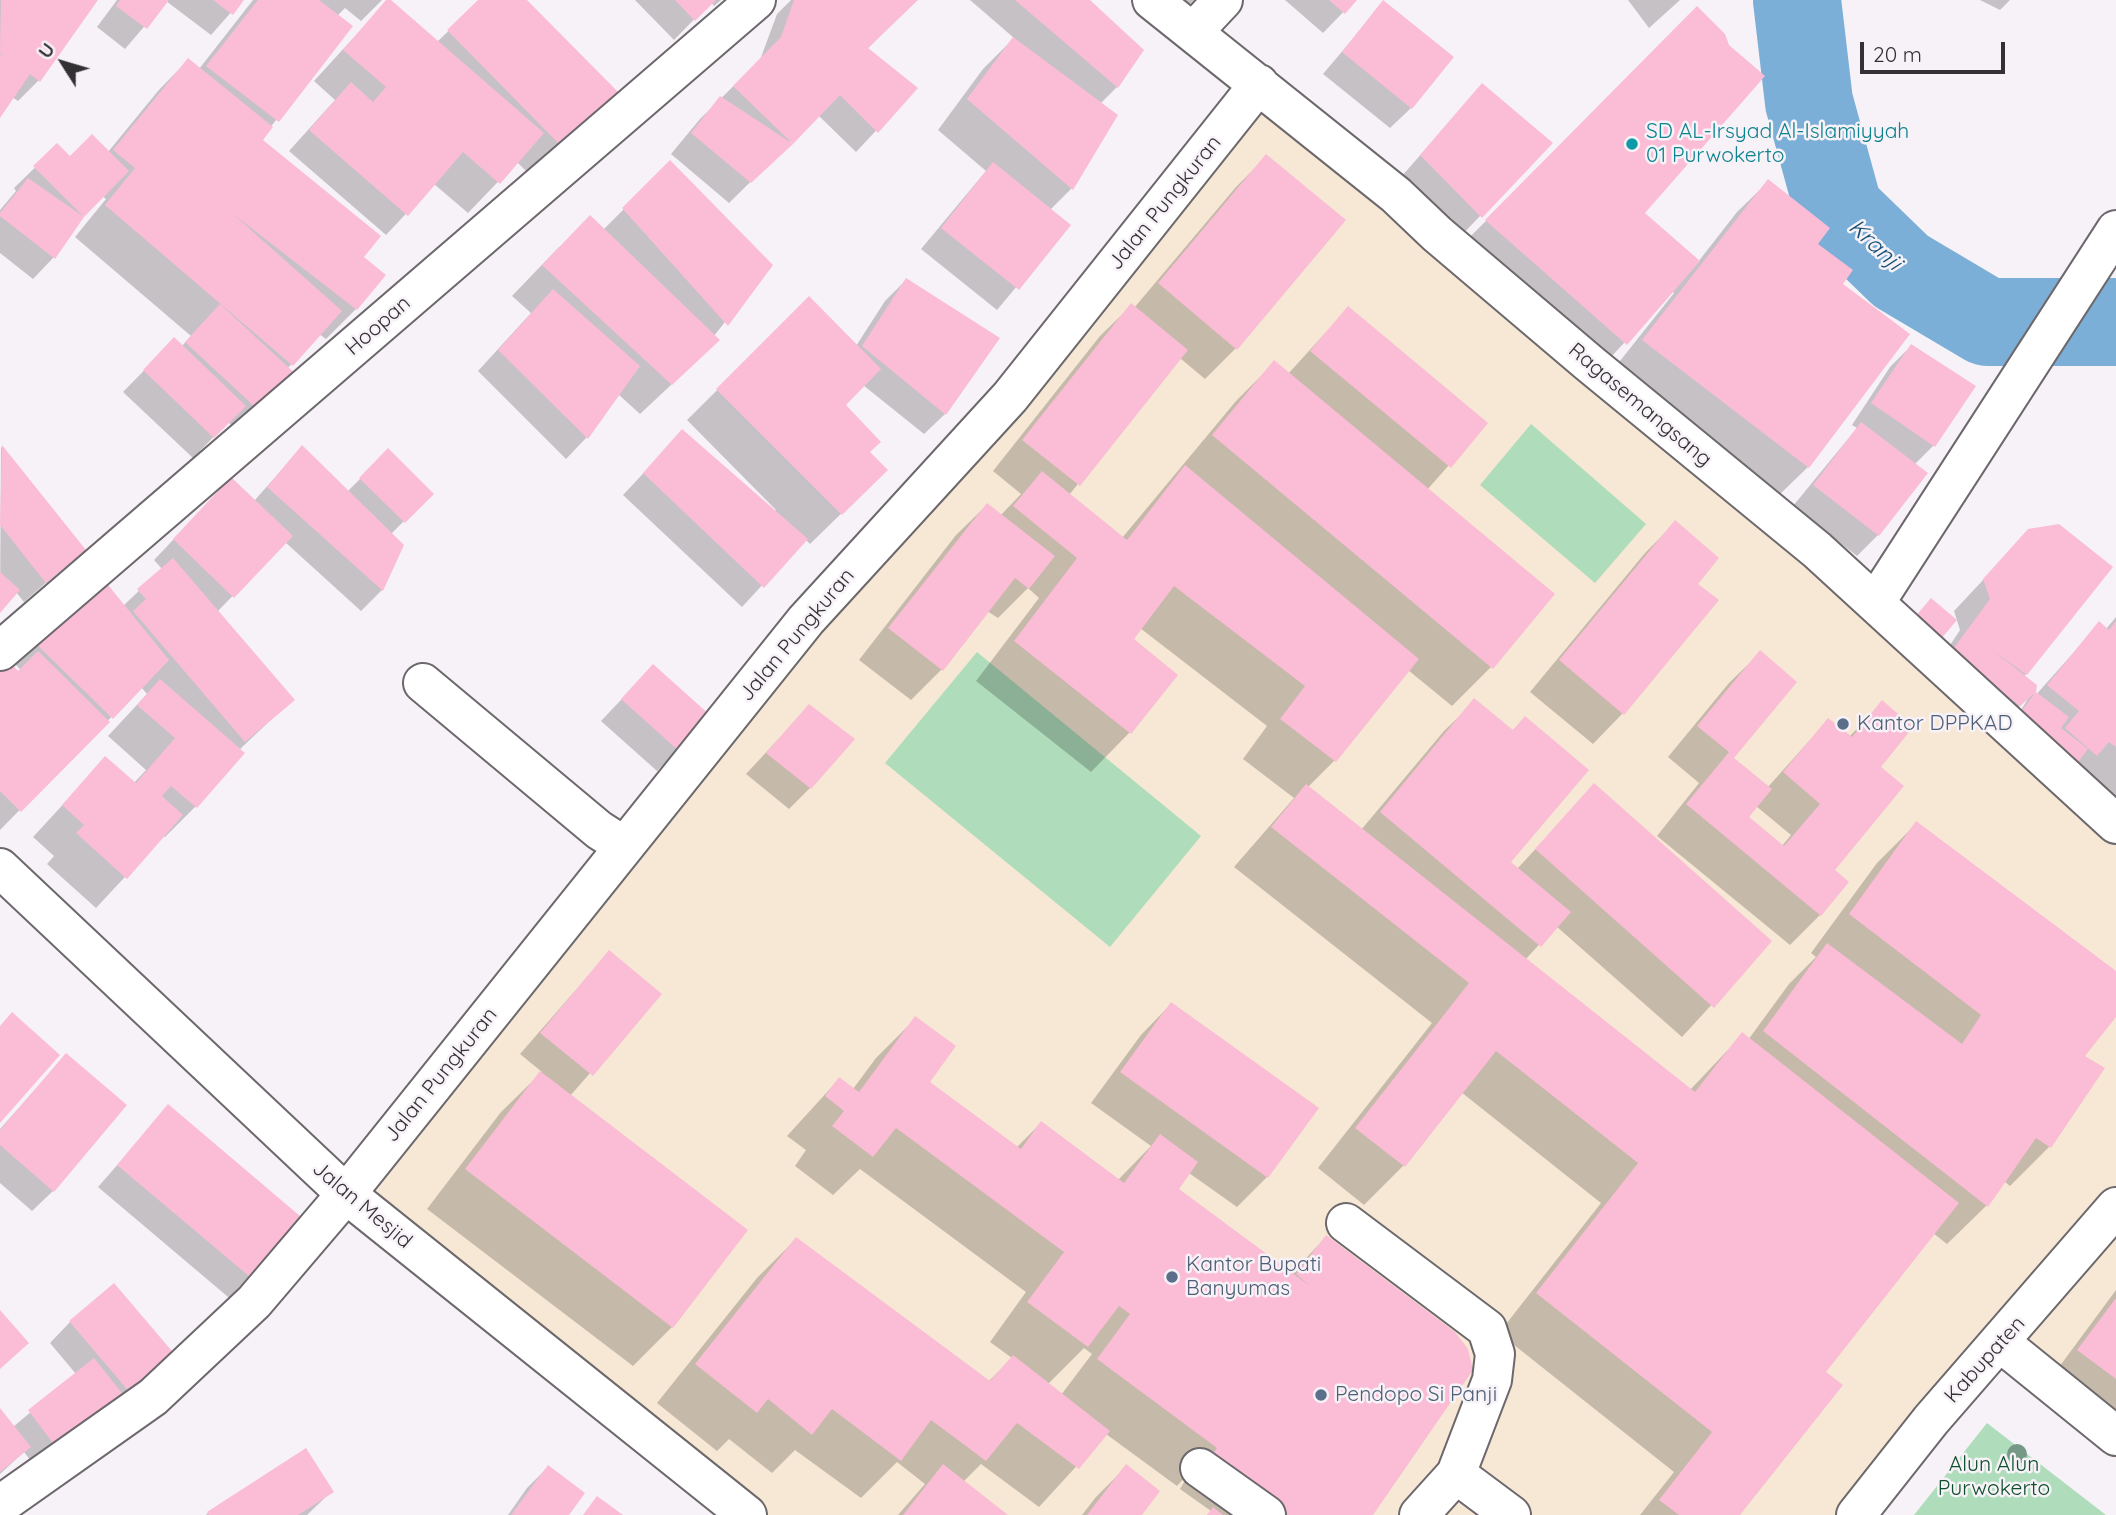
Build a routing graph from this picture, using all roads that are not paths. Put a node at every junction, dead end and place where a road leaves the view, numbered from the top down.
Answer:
1 (756, 0) edge
2 (1152, 0) edge
3 (1223, 0) edge
4 (1193, 32) junction
5 (1259, 84) junction
6 (2115, 232) edge
7 (1875, 603) junction
8 (0, 652) edge
9 (423, 683) dead end
10 (2116, 824) edge
11 (624, 846) junction
12 (0, 868) edge
13 (345, 1194) junction
14 (2116, 1207) edge
15 (1346, 1223) dead end
16 (2001, 1343) junction
17 (2116, 1436) edge
18 (1200, 1468) dead end
19 (1456, 1474) junction
20 (0, 1505) edge
21 (747, 1515) edge
22 (1265, 1515) edge
23 (1419, 1515) edge
24 (1511, 1515) edge
25 (1856, 1515) edge

1 - 8 street, Hoopan
2 - 4 street, Ragasemangsang
3 - 4 street
4 - 5 street, Ragasemangsang
5 - 7 street, Ragasemangsang
5 - 11 street, Jalan Pungkuran
6 - 7 street
7 - 10 street, Ragasemangsang
9 - 11 street
11 - 13 street, Jalan Pungkuran
12 - 13 street, Jalan Mesjid
13 - 20 street, Jalan Pungkuran
13 - 21 street, Jalan Mesjid
14 - 16 street, Kabupaten
15 - 19 street
16 - 17 street
16 - 25 street, Kabupaten
18 - 22 street
19 - 23 street
19 - 24 street

